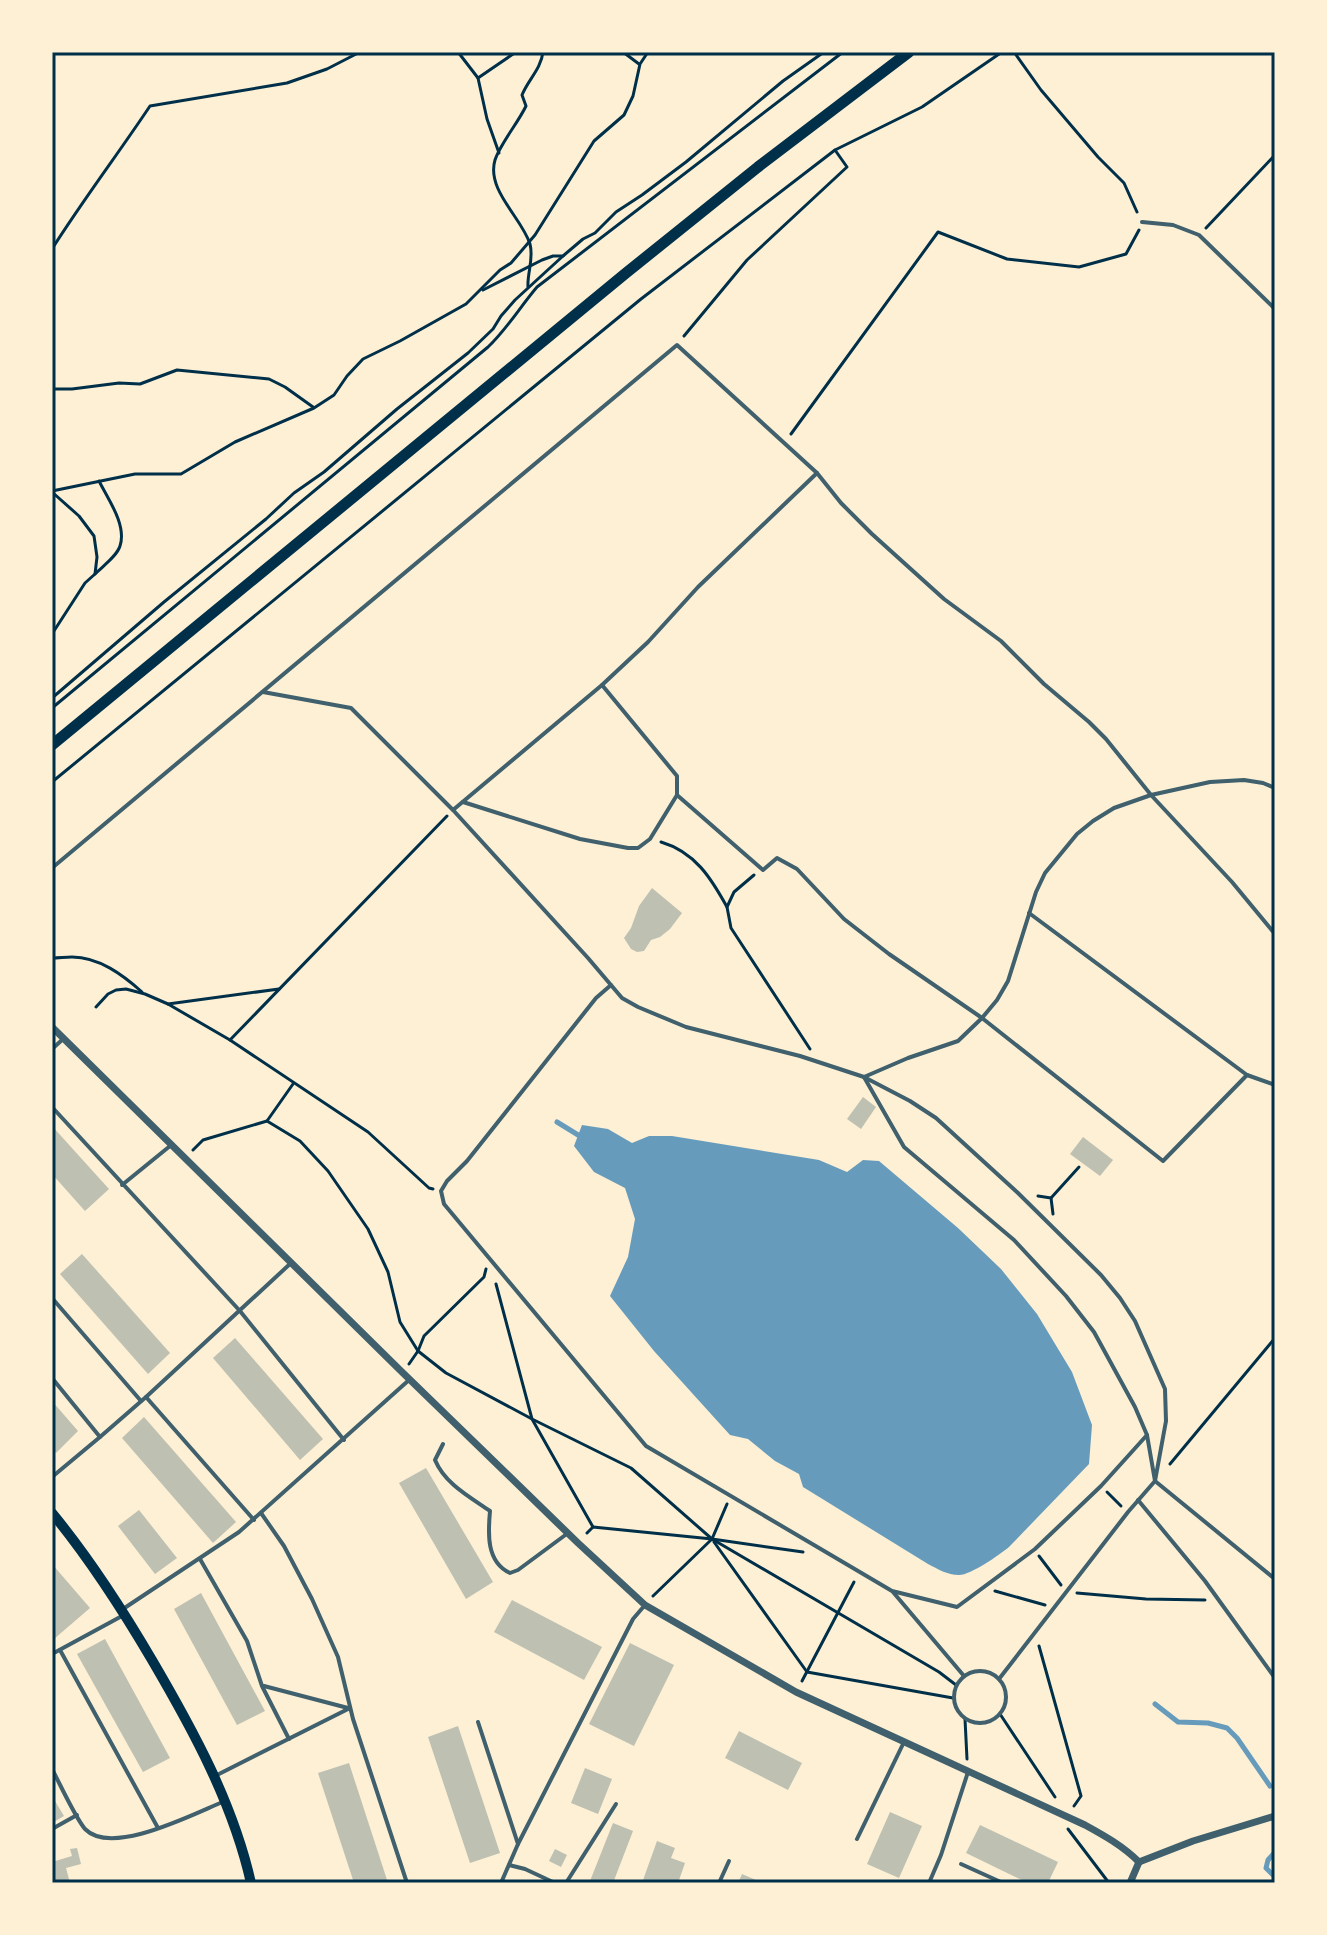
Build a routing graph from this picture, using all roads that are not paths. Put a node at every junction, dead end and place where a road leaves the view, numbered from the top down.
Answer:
1 (909, 52) edge
2 (1142, 222) road end
3 (1275, 309) edge
4 (817, 473) junction
5 (602, 685) junction
6 (263, 692) junction
7 (52, 745) edge
8 (1275, 788) edge
9 (677, 795) junction
10 (1151, 795) junction
11 (463, 802) junction
12 (453, 810) junction
13 (52, 868) edge
14 (1029, 913) junction
15 (1275, 934) edge
16 (611, 985) junction
17 (982, 1018) junction
18 (52, 1027) edge
19 (64, 1038) junction
20 (52, 1049) edge
21 (1247, 1075) junction
22 (864, 1077) junction
23 (1275, 1085) edge
24 (52, 1107) edge
25 (171, 1145) junction
26 (122, 1185) junction
27 (292, 1262) junction
28 (52, 1298) edge
29 (240, 1311) junction
30 (52, 1378) edge
31 (410, 1380) junction
32 (146, 1397) junction
33 (141, 1401) junction
34 (1147, 1435) junction
35 (100, 1437) junction
36 (344, 1440) junction
37 (443, 1444) dead end
38 (52, 1477) edge
39 (1155, 1481) junction
40 (1138, 1500) junction
41 (52, 1513) edge
42 (261, 1513) junction
43 (254, 1520) junction
44 (568, 1533) junction
45 (200, 1559) junction
46 (1275, 1579) edge
47 (892, 1591) junction
48 (645, 1605) junction
49 (123, 1613) junction
50 (60, 1650) junction
51 (52, 1654) edge
52 (964, 1676) junction
53 (1275, 1678) edge
54 (999, 1679) junction
55 (262, 1686) junction
56 (350, 1708) junction
57 (478, 1722) dead end
58 (289, 1739) junction
59 (904, 1742) junction
60 (52, 1769) edge
61 (968, 1772) junction
62 (215, 1776) junction
63 (225, 1801) junction
64 (616, 1804) dead end
65 (77, 1815) junction
66 (1275, 1816) edge
67 (158, 1828) junction
68 (52, 1829) edge
69 (857, 1839) dead end
70 (518, 1844) junction
71 (729, 1861) dead end
72 (1139, 1862) junction
73 (961, 1864) dead end
74 (509, 1865) junction
75 (251, 1883) edge
76 (407, 1883) edge
77 (501, 1883) edge
78 (555, 1883) edge
79 (566, 1883) edge
80 (719, 1883) edge
81 (929, 1883) edge
82 (1003, 1883) edge
83 (1130, 1883) edge

1 - 7 main road
2 - 3 lane
4 - 5 lane
4 - 6 lane
4 - 10 lane
5 - 9 lane
5 - 11 lane
6 - 12 lane
6 - 13 lane
8 - 10 lane
9 - 11 lane
9 - 17 lane
10 - 14 lane
10 - 15 lane
11 - 12 lane
12 - 16 lane
14 - 17 lane
14 - 21 lane
16 - 22 lane
16 - 47 lane
17 - 21 lane
17 - 22 lane
18 - 19 street
19 - 20 lane
19 - 25 street
21 - 23 lane
22 - 34 lane
22 - 39 lane
24 - 26 lane
25 - 26 lane
25 - 27 street
26 - 29 lane
27 - 29 lane
27 - 31 street
28 - 33 lane
29 - 32 lane
29 - 36 lane
30 - 35 lane
31 - 36 lane
31 - 44 street
32 - 33 lane
32 - 43 lane
33 - 35 lane
34 - 39 lane
34 - 47 lane
35 - 38 lane
36 - 42 lane
37 - 44 lane
39 - 40 lane
39 - 46 lane
40 - 53 lane
40 - 54 lane
41 - 49 main road
42 - 43 lane
42 - 56 lane
43 - 45 lane
44 - 48 street
45 - 49 lane
45 - 55 lane
47 - 52 lane
48 - 59 street
48 - 70 lane
49 - 50 lane
49 - 62 main road
50 - 51 lane
50 - 67 lane
52 - 54 lane
52 - 54 lane
55 - 56 lane
55 - 58 lane
56 - 58 lane
56 - 76 lane
57 - 70 lane
58 - 62 lane
59 - 61 street
59 - 69 lane
60 - 65 lane
61 - 72 street
61 - 81 lane
62 - 63 main road
63 - 67 lane
63 - 75 main road
64 - 79 lane
65 - 67 lane
65 - 68 lane
66 - 72 street
70 - 74 lane
71 - 80 lane
72 - 83 street
73 - 82 lane
74 - 77 lane
74 - 78 lane

